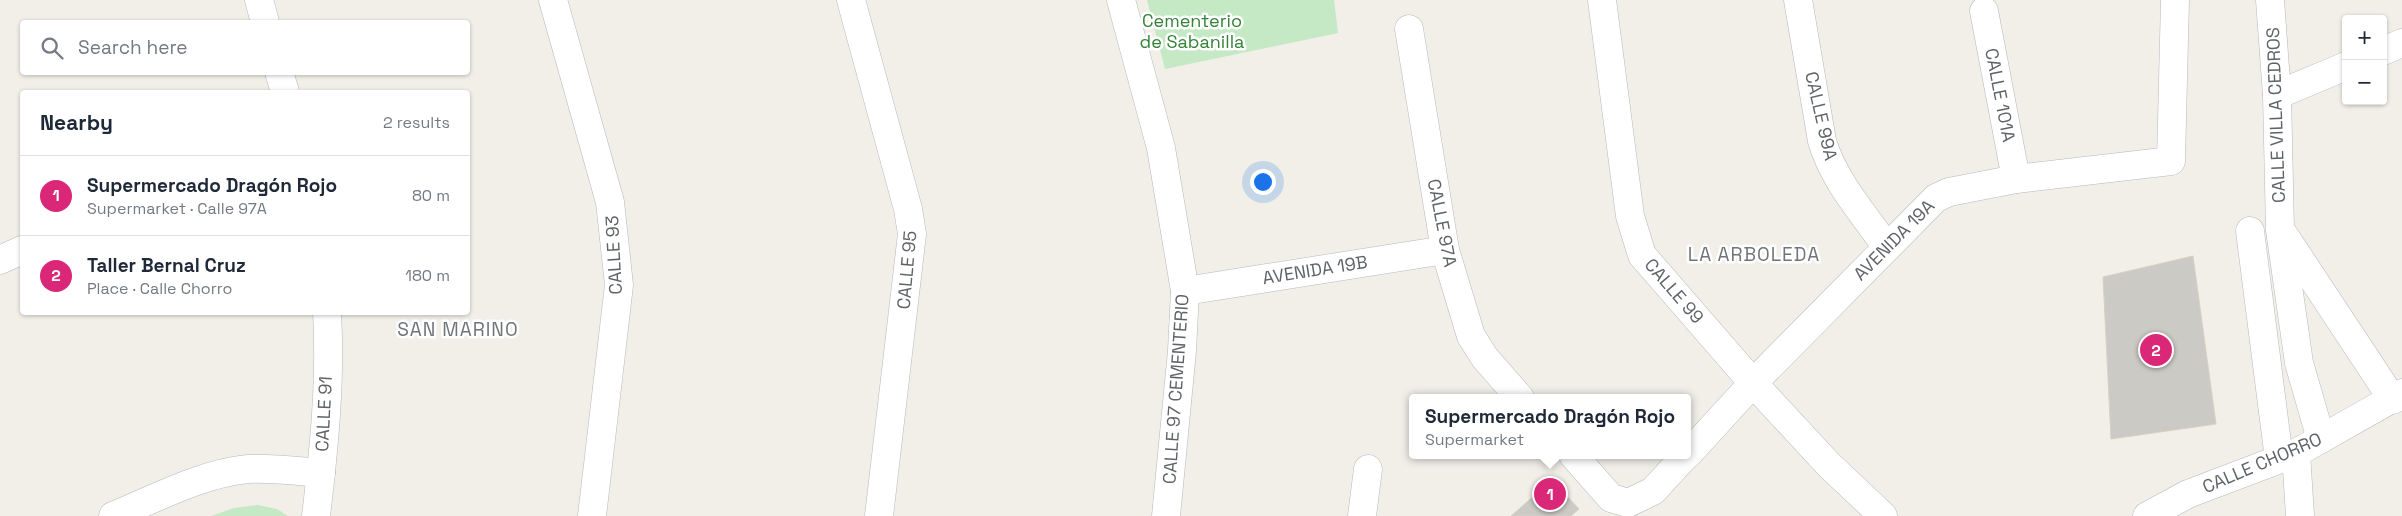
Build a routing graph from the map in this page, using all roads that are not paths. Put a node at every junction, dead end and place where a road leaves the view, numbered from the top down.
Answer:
1 (259, 0) edge
2 (553, 0) edge
3 (851, 0) edge
4 (1121, 0) edge
5 (1602, 0) edge
6 (1798, 0) edge
7 (2175, 0) edge
8 (2270, 0) edge
9 (1984, 11) dead end
10 (265, 20) edge
11 (1410, 29) dead end
12 (2402, 43) edge
13 (2387, 49) edge
14 (2342, 68) edge
15 (281, 75) edge
16 (284, 90) edge
17 (2277, 95) junction
18 (2016, 179) junction
19 (2280, 230) junction
20 (2250, 231) dead end
21 (1886, 246) junction
22 (1445, 250) junction
23 (20, 251) edge
24 (0, 260) edge
25 (1185, 291) junction
26 (327, 315) edge
27 (1753, 383) junction
28 (1516, 394) edge
29 (2398, 396) edge
30 (2321, 439) junction
31 (1691, 450) edge
32 (2288, 456) junction
33 (1577, 459) edge
34 (1682, 459) edge
35 (1368, 469) dead end
36 (321, 473) junction
37 (113, 516) edge
38 (316, 516) edge
39 (592, 516) edge
40 (879, 516) edge
41 (1166, 516) edge
42 (1362, 516) edge
43 (1883, 516) edge
44 (2147, 516) edge
45 (2300, 516) edge

1 - 10 street
2 - 39 street, CALLE 93
3 - 40 street, CALLE 95
4 - 25 street, CALLE 97 CEMENTERIO
5 - 27 street, CALLE 99
6 - 21 street, CALLE 99A
7 - 18 street, AVENIDA 19A
8 - 17 street, CALLE VILLA CEDROS
9 - 18 street, CALLE 101A
11 - 22 street, CALLE 97A
12 - 13 street
14 - 17 street
15 - 16 street
17 - 19 street, CALLE VILLA CEDROS
18 - 21 street, AVENIDA 19A
19 - 29 street
19 - 30 street, CALLE VILLA CEDROS
20 - 32 street
21 - 27 street, AVENIDA 19A
22 - 25 street, AVENIDA 19B
22 - 28 street, CALLE 97A
23 - 24 street
25 - 41 street, CALLE 97 CEMENTERIO
26 - 36 street, CALLE 91
27 - 31 street, AVENIDA 19A
27 - 43 street, CALLE 99
29 - 30 street, CALLE CHORRO
30 - 32 street, CALLE CHORRO
32 - 44 street, CALLE CHORRO
32 - 45 street
33 - 34 street, AVENIDA 19A
35 - 42 street
36 - 37 street
36 - 38 street, CALLE 91

